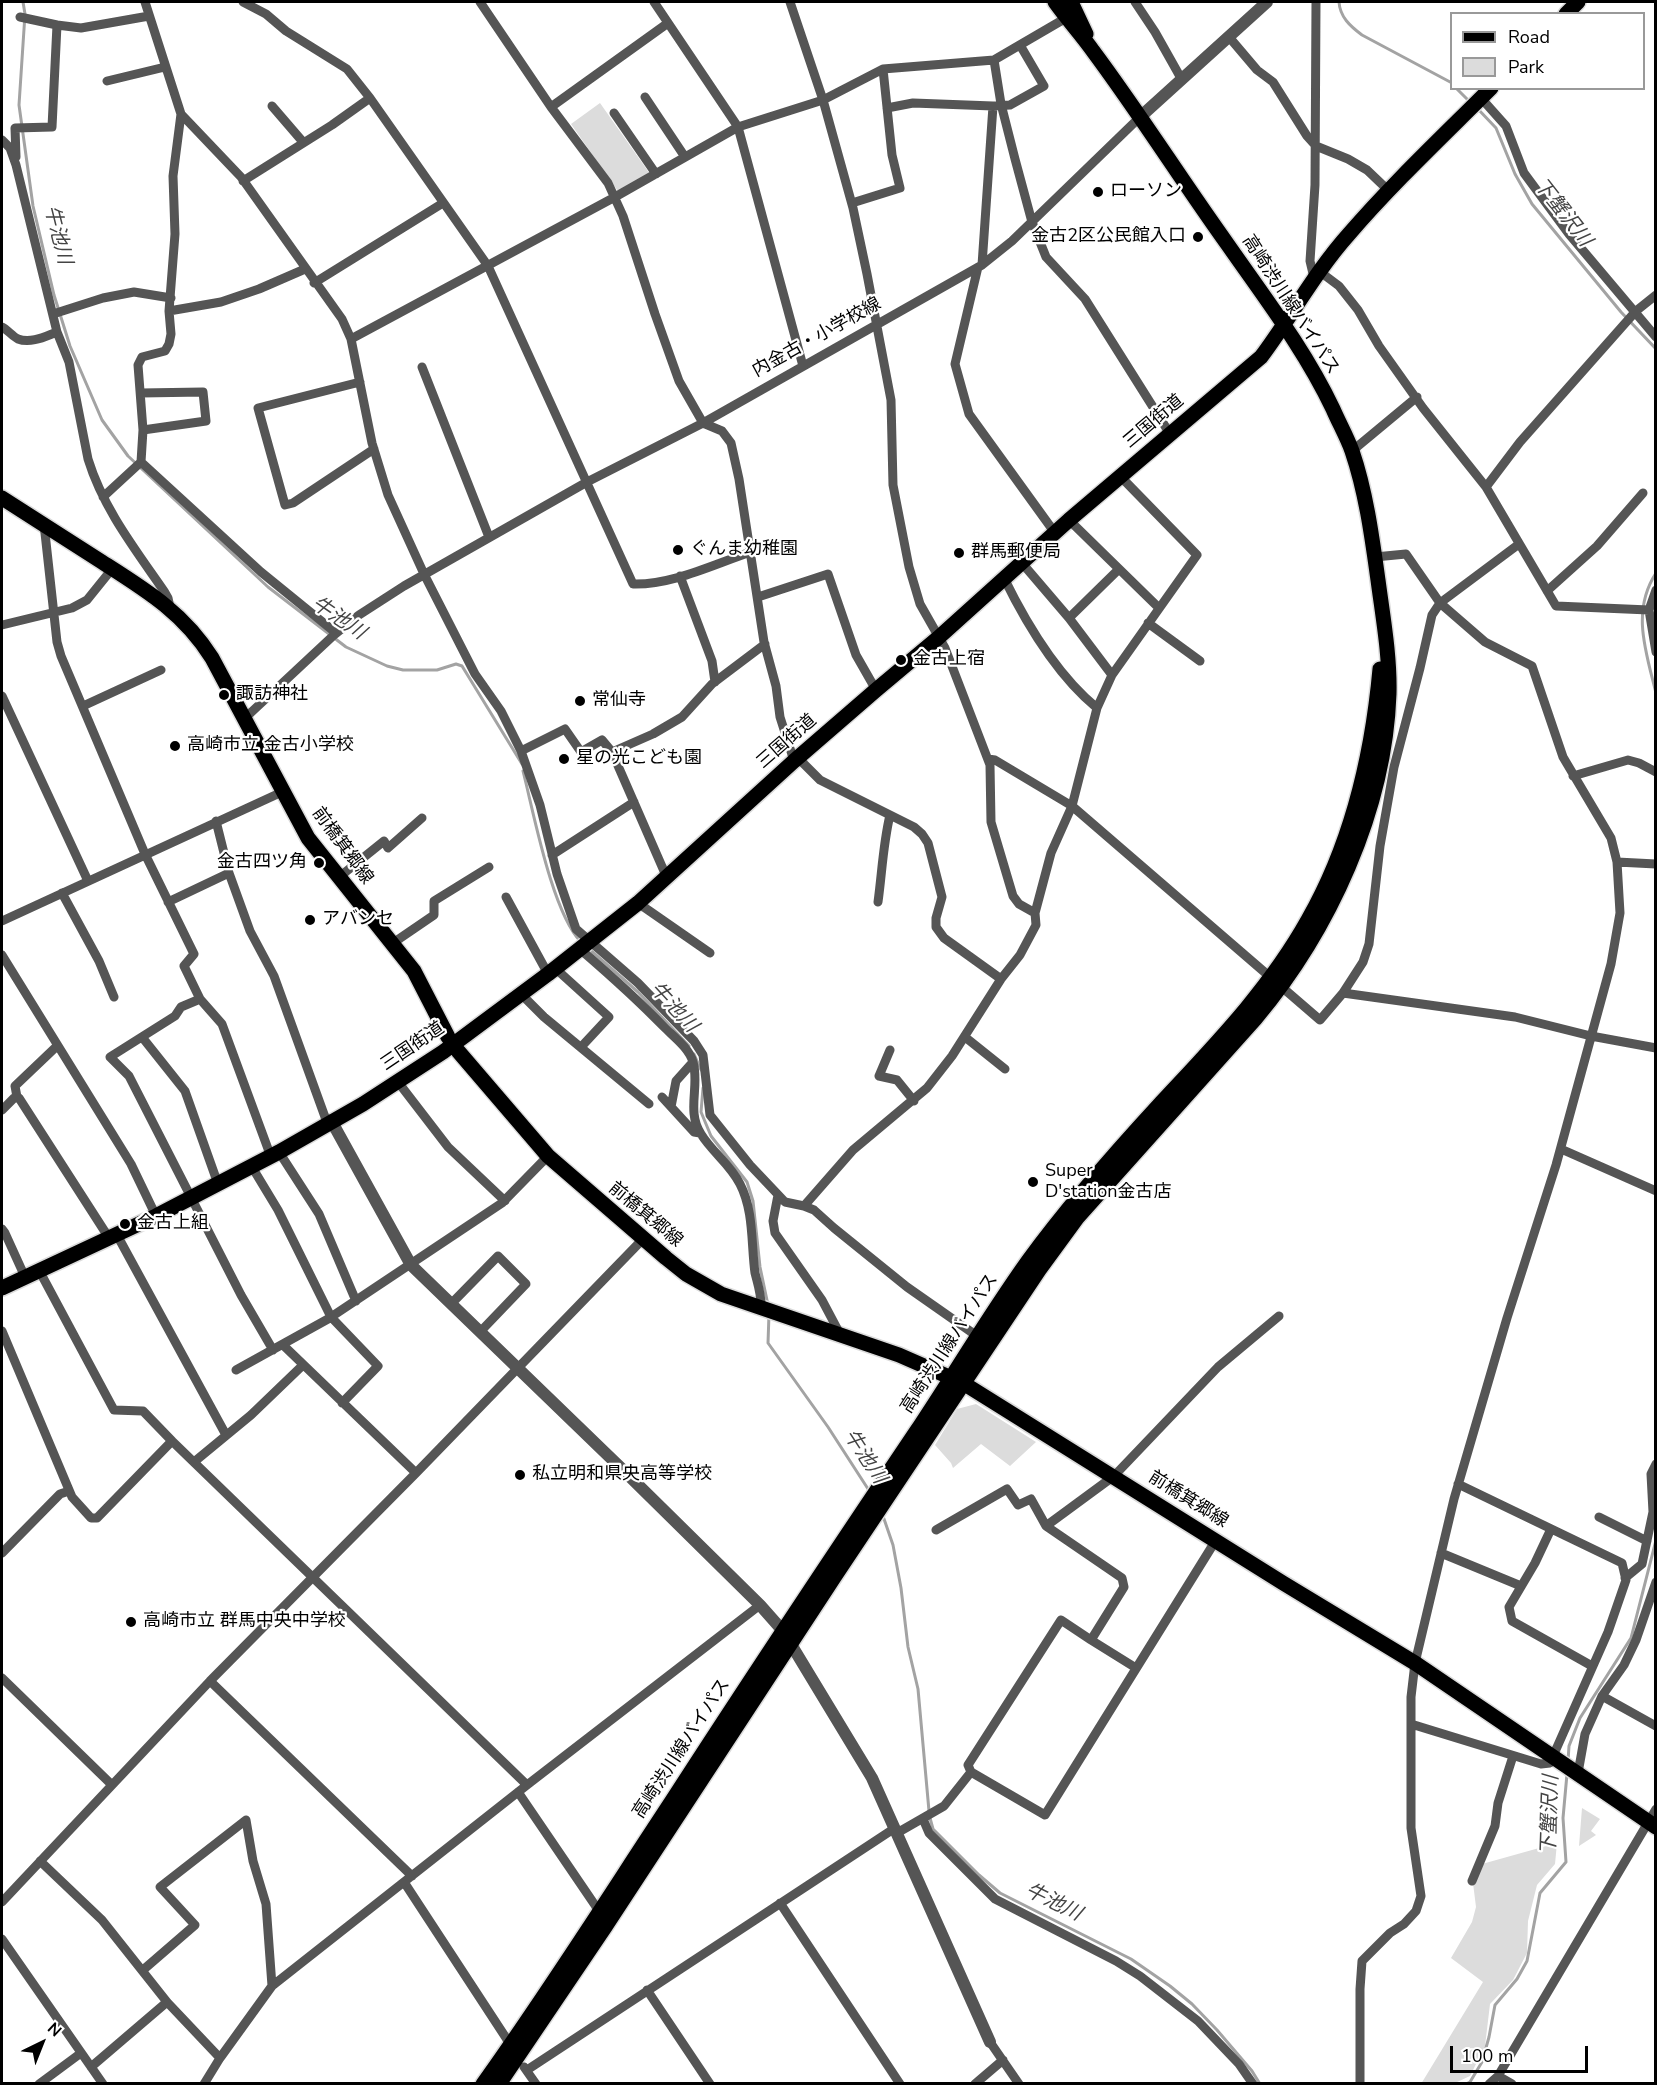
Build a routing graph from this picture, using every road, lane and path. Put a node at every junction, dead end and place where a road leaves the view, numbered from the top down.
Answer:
1 (145, 2) edge
2 (243, 2) edge
3 (480, 2) edge
4 (654, 2) edge
5 (790, 2) edge
6 (1055, 2) edge
7 (1071, 2) edge
8 (1135, 2) edge
9 (1267, 2) edge
10 (1316, 2) edge
11 (149, 16) junction
12 (20, 17) dead end
13 (1066, 18) junction
14 (668, 23) junction
15 (57, 25) junction
16 (1229, 37) junction
17 (1020, 45) junction
18 (1093, 51) junction
19 (994, 60) junction
20 (165, 67) junction
21 (883, 69) junction
22 (1182, 80) junction
23 (107, 81) dead end
24 (1486, 93) edge
25 (645, 97) dead end
26 (370, 98) junction
27 (823, 100) junction
28 (997, 105) junction
29 (272, 106) dead end
30 (551, 107) junction
31 (887, 108) junction
32 (614, 113) dead end
33 (181, 114) junction
34 (1139, 118) junction
35 (738, 127) junction
36 (2, 140) edge
37 (303, 142) junction
38 (1316, 146) junction
39 (686, 157) junction
40 (16, 165) junction
41 (656, 174) junction
42 (243, 181) junction
43 (1389, 191) junction
44 (615, 197) junction
45 (443, 203) junction
46 (852, 203) junction
47 (1032, 222) junction
48 (488, 266) junction
49 (980, 266) junction
50 (305, 269) junction
51 (1317, 275) junction
52 (314, 282) junction
53 (1656, 295) edge
54 (171, 298) junction
55 (169, 310) junction
56 (53, 314) junction
57 (1634, 314) junction
58 (876, 325) junction
59 (1285, 326) junction
60 (2, 327) edge
61 (57, 332) junction
62 (1656, 337) edge
63 (351, 339) junction
64 (803, 366) junction
65 (422, 367) dead end
66 (360, 382) junction
67 (141, 393) junction
68 (1417, 397) junction
69 (703, 423) junction
70 (143, 430) junction
71 (1170, 434) junction
72 (374, 449) junction
73 (1352, 451) junction
74 (138, 465) junction
75 (1120, 476) junction
76 (587, 482) junction
77 (1486, 487) junction
78 (1643, 493) dead end
79 (103, 497) junction
80 (2, 498) edge
81 (1069, 520) junction
82 (44, 524) junction
83 (1055, 533) junction
84 (489, 537) junction
85 (1518, 544) junction
86 (751, 552) junction
87 (1375, 557) junction
88 (1022, 563) junction
89 (112, 569) junction
90 (1119, 569) junction
91 (424, 574) junction
92 (680, 576) junction
93 (1004, 578) junction
94 (1656, 590) edge
95 (1547, 591) junction
96 (758, 597) junction
97 (1440, 603) junction
98 (170, 608) junction
99 (1159, 608) junction
100 (1649, 610) junction
101 (54, 611) junction
102 (1069, 618) junction
103 (1149, 623) junction
104 (2, 625) edge
105 (333, 636) junction
106 (939, 638) junction
107 (765, 644) junction
108 (1656, 652) edge
109 (1200, 662) dead end
110 (161, 670) dead end
111 (1112, 675) junction
112 (715, 682) junction
113 (876, 690) junction
114 (2, 696) edge
115 (82, 706) junction
116 (1097, 708) junction
117 (244, 719) junction
118 (521, 751) junction
119 (612, 752) junction
120 (988, 759) junction
121 (796, 760) junction
122 (1656, 772) edge
123 (1573, 776) junction
124 (282, 792) junction
125 (634, 802) junction
126 (1072, 806) junction
127 (890, 815) junction
128 (422, 818) dead end
129 (216, 821) junction
130 (144, 854) junction
131 (552, 855) junction
132 (1617, 862) junction
133 (1656, 864) edge
134 (489, 867) dead end
135 (229, 873) junction
136 (338, 878) junction
137 (667, 878) junction
138 (88, 881) junction
139 (62, 893) junction
140 (506, 897) dead end
141 (168, 902) junction
142 (878, 902) dead end
143 (638, 903) junction
144 (1035, 913) junction
145 (2, 921) edge
146 (393, 943) junction
147 (586, 945) junction
148 (710, 953) dead end
149 (2, 955) edge
150 (552, 971) junction
151 (1001, 979) junction
152 (1276, 982) junction
153 (1343, 993) junction
154 (521, 994) junction
155 (114, 997) dead end
156 (200, 999) junction
157 (1591, 1036) junction
158 (142, 1037) junction
159 (965, 1037) junction
160 (453, 1044) junction
161 (57, 1046) junction
162 (582, 1046) junction
163 (1656, 1048) edge
164 (890, 1050) dead end
165 (693, 1062) junction
166 (1005, 1069) dead end
167 (398, 1082) junction
168 (17, 1097) junction
169 (662, 1097) dead end
170 (914, 1101) junction
171 (649, 1104) dead end
172 (671, 1107) junction
173 (2, 1110) edge
174 (332, 1122) junction
175 (700, 1133) junction
176 (726, 1136) junction
177 (713, 1147) junction
178 (1561, 1149) junction
179 (275, 1154) junction
180 (548, 1156) junction
181 (252, 1167) junction
182 (218, 1184) junction
183 (1656, 1191) edge
184 (778, 1195) junction
185 (191, 1198) junction
186 (504, 1201) junction
187 (804, 1206) junction
188 (156, 1216) junction
189 (2, 1229) edge
190 (113, 1237) junction
191 (643, 1239) junction
192 (411, 1265) junction
193 (39, 1270) junction
194 (25, 1277) junction
195 (2, 1288) edge
196 (356, 1301) junction
197 (451, 1304) junction
198 (767, 1311) junction
199 (1279, 1316) dead end
200 (331, 1317) junction
201 (2, 1330) edge
202 (480, 1332) junction
203 (841, 1335) junction
204 (976, 1336) junction
205 (283, 1345) junction
206 (273, 1350) junction
207 (303, 1365) junction
208 (518, 1369) junction
209 (236, 1370) dead end
210 (957, 1379) junction
211 (342, 1403) junction
212 (226, 1436) junction
213 (172, 1441) junction
214 (194, 1462) junction
215 (1656, 1464) edge
216 (416, 1473) junction
217 (1114, 1476) junction
218 (1458, 1484) junction
219 (69, 1491) junction
220 (871, 1510) junction
221 (1599, 1517) dead end
222 (1046, 1526) junction
223 (1551, 1528) junction
224 (936, 1530) dead end
225 (1216, 1540) junction
226 (1647, 1541) junction
227 (2, 1553) edge
228 (1441, 1553) junction
229 (313, 1577) junction
230 (1625, 1578) junction
231 (1656, 1582) edge
232 (1521, 1586) junction
233 (760, 1605) junction
234 (1647, 1608) junction
235 (1656, 1616) edge
236 (786, 1638) junction
237 (1091, 1640) junction
238 (1415, 1663) junction
239 (1592, 1666) junction
240 (1136, 1668) junction
241 (2, 1678) edge
242 (210, 1681) junction
243 (1602, 1696) junction
244 (1411, 1724) junction
245 (1656, 1726) edge
246 (1513, 1756) junction
247 (1565, 1764) junction
248 (971, 1772) junction
249 (112, 1785) junction
250 (527, 1785) junction
251 (518, 1792) junction
252 (928, 1816) junction
253 (1653, 1820) edge
254 (896, 1830) junction
255 (40, 1861) junction
256 (408, 1879) junction
257 (1472, 1881) dead end
258 (2, 1902) edge
259 (780, 1902) junction
260 (599, 1911) junction
261 (2, 1939) edge
262 (142, 1970) junction
263 (272, 1986) junction
264 (647, 1990) junction
265 (167, 2002) junction
266 (990, 2042) joint
267 (510, 2044) junction
268 (81, 2053) junction
269 (220, 2058) junction
270 (1002, 2060) junction
271 (522, 2064) junction
272 (91, 2067) junction
273 (1498, 2076) junction
274 (39, 2084) edge
275 (103, 2084) edge
276 (204, 2084) edge
277 (483, 2084) edge
278 (499, 2084) edge
279 (536, 2084) edge
280 (710, 2084) edge
281 (900, 2084) edge
282 (975, 2084) edge
283 (1019, 2084) edge
284 (1253, 2084) edge
285 (1360, 2084) edge
286 (1489, 2084) edge
287 (1512, 2084) edge

1 - 11 street
2 - 26 street
3 - 30 street
4 - 14 street
5 - 27 street
6 - 13 main road, 高崎渋川線バイパス
7 - 18 main road, 高崎渋川線バイパス
8 - 22 street
9 - 16 street, 内金古・小学校線
10 - 38 street
11 - 15 street
11 - 20 street
12 - 15 street
13 - 17 street
13 - 18 main road, 高崎渋川線バイパス
14 - 30 street
14 - 35 street
15 - 40 street
16 - 22 street, 内金古・小学校線
16 - 38 street
17 - 19 street
17 - 28 street
18 - 34 main road, 高崎渋川線バイパス
19 - 21 street
19 - 28 street
20 - 23 street
20 - 33 street
21 - 27 street
21 - 31 street
22 - 34 street, 内金古・小学校線
24 - 43 main road, 三国街道
24 - 57 street
25 - 39 street
26 - 37 street
26 - 45 street
27 - 35 street
27 - 46 street
28 - 31 street
28 - 47 street
28 - 49 street
29 - 37 street
30 - 44 street
31 - 46 street
32 - 41 street
33 - 42 street
33 - 54 street
34 - 47 street, 内金古・小学校線
34 - 59 main road, 高崎渋川線バイパス
35 - 39 street
35 - 64 street
36 - 40 street
37 - 42 street
38 - 43 street
38 - 51 street
39 - 41 street
40 - 56 street
41 - 44 street
42 - 50 street
43 - 51 main road, 三国街道
44 - 48 street
44 - 69 street
45 - 48 street
45 - 52 street
46 - 58 street
47 - 49 street, 内金古・小学校線
47 - 71 street
48 - 63 street
48 - 76 street
49 - 58 street, 内金古・小学校線
49 - 83 street
50 - 52 street
50 - 55 street
51 - 59 main road, 三国街道
51 - 68 street
52 - 63 street
53 - 57 street
54 - 55 street
54 - 56 street
55 - 67 street
56 - 61 street
57 - 62 street
57 - 77 street
58 - 64 street, 内金古・小学校線
58 - 106 street
59 - 71 main road, 三国街道
59 - 73 main road, 高崎渋川線バイパス
60 - 61 street
61 - 79 street
63 - 66 street
64 - 69 street, 内金古・小学校線
65 - 84 street
66 - 72 street
66 - 72 street
67 - 70 street
67 - 70 street
68 - 73 street
68 - 77 street
69 - 76 street, 内金古・小学校線
69 - 86 street
70 - 74 street
71 - 75 main road, 三国街道
72 - 91 street
73 - 87 main road, 高崎渋川線バイパス
74 - 79 street
74 - 105 street
75 - 81 main road, 三国街道
75 - 99 street
76 - 84 street, 内金古・小学校線
76 - 92 street
77 - 85 street
78 - 95 street
79 - 98 street
80 - 82 main road, 前橋箕郷線
81 - 83 main road, 三国街道
81 - 90 street
82 - 89 main road, 前橋箕郷線
82 - 101 street
83 - 88 main road, 三国街道
84 - 91 street, 内金古・小学校線
85 - 95 street
85 - 97 street
86 - 92 street
86 - 96 street
87 - 97 street
87 - 152 main road, 高崎渋川線バイパス
88 - 93 main road, 三国街道
88 - 102 street
89 - 98 main road, 前橋箕郷線
89 - 101 street
90 - 99 street
90 - 102 street
91 - 105 street, 内金古・小学校線
91 - 118 street
92 - 112 street
93 - 106 main road, 三国街道
93 - 116 street
94 - 100 street
95 - 100 street
96 - 107 street
96 - 113 street
97 - 123 street
97 - 153 street
98 - 117 main road, 前橋箕郷線
99 - 103 street
100 - 108 street
101 - 104 street
101 - 115 street
102 - 111 street
103 - 109 street
103 - 111 street
105 - 117 street, 内金古・小学校線
106 - 113 main road, 三国街道
106 - 120 street
107 - 112 street
107 - 121 street
110 - 115 street
111 - 116 street
112 - 119 street
113 - 121 main road, 三国街道
114 - 138 street
115 - 130 street
116 - 126 street
117 - 124 main road, 前橋箕郷線
118 - 119 street
118 - 131 street
119 - 125 street
120 - 126 street
120 - 144 street
121 - 127 street
121 - 137 main road, 三国街道
122 - 123 street
123 - 132 street
124 - 129 street
124 - 136 main road, 前橋箕郷線
125 - 131 street
125 - 137 street
126 - 144 street
126 - 152 street
127 - 142 street
127 - 151 street
128 - 136 street
129 - 130 street
129 - 135 street
130 - 138 street
130 - 141 street
131 - 147 street
132 - 133 street
132 - 157 street
134 - 146 street
135 - 141 street
135 - 174 street
136 - 146 main road, 前橋箕郷線
137 - 143 main road, 三国街道
138 - 139 street
139 - 145 street
139 - 155 street
140 - 150 street
141 - 156 street
143 - 147 main road, 三国街道
143 - 148 street
144 - 151 street
146 - 160 main road, 前橋箕郷線
147 - 150 main road, 三国街道
147 - 165 street
147 - 176 street
149 - 161 street
150 - 154 main road, 三国街道
150 - 162 street
151 - 159 street
152 - 153 street
152 - 204 main road, 高崎渋川線バイパス
152 - 210 main road, 高崎渋川線バイパス
153 - 157 street
154 - 160 main road, 三国街道
154 - 162 street
156 - 158 street
156 - 179 street
157 - 163 street
157 - 178 street
158 - 182 street
158 - 185 street
159 - 166 street
159 - 170 street
160 - 167 main road, 三国街道
160 - 180 main road, 前橋箕郷線
161 - 168 street
161 - 188 street
162 - 171 street
164 - 170 street
165 - 172 street
165 - 175 street
167 - 174 main road, 三国街道
167 - 186 street
168 - 173 street
168 - 190 street
169 - 172 street
170 - 187 street
172 - 175 street
174 - 179 main road, 三国街道
174 - 192 street
175 - 177 street
176 - 177 street
176 - 184 street
177 - 198 street
178 - 183 street
178 - 218 street
179 - 181 main road, 三国街道
179 - 196 street
180 - 186 street
180 - 191 main road, 前橋箕郷線
181 - 182 main road, 三国街道
181 - 200 street
182 - 185 main road, 三国街道
184 - 187 street
184 - 203 street
185 - 188 main road, 三国街道
185 - 206 street
186 - 192 street
187 - 204 street
188 - 190 main road, 三国街道
189 - 194 street
190 - 193 main road, 三国街道
190 - 212 street
191 - 198 main road, 前橋箕郷線
191 - 208 street
192 - 196 street
192 - 197 street
193 - 194 main road, 三国街道
193 - 213 street
194 - 195 main road, 三国街道
196 - 200 street
197 - 202 street
197 - 202 street
198 - 203 main road, 前橋箕郷線
199 - 217 street
200 - 205 street
200 - 211 street
201 - 219 street
202 - 208 street
203 - 210 main road, 前橋箕郷線
204 - 210 main road, 高崎渋川線バイパス
205 - 206 street
205 - 207 street
206 - 209 street
207 - 211 street
207 - 212 street
208 - 216 street
208 - 233 street
210 - 217 main road, 前橋箕郷線
210 - 220 main road, 高崎渋川線バイパス
210 - 220 main road, 高崎渋川線バイパス
211 - 216 street
212 - 214 street
213 - 214 street
213 - 219 street
214 - 229 street
215 - 226 street
216 - 229 street
217 - 222 street
217 - 225 main road, 前橋箕郷線
218 - 223 street
218 - 228 street
219 - 227 street
220 - 236 main road, 高崎渋川線バイパス
221 - 226 street
222 - 224 street
222 - 237 street
223 - 230 street
223 - 232 street
225 - 238 main road, 前橋箕郷線
225 - 240 street
226 - 230 street
228 - 232 street
228 - 238 street
229 - 242 street
229 - 250 street
230 - 239 street
231 - 234 street
232 - 239 street
233 - 236 street
233 - 250 street
234 - 235 street
234 - 243 street
236 - 254 street
236 - 260 main road, 高崎渋川線バイパス
236 - 271 main road, 高崎渋川線バイパス
237 - 240 street
237 - 248 street
238 - 244 street
238 - 247 main road, 前橋箕郷線
239 - 247 street
240 - 248 street
241 - 249 street
242 - 249 street
242 - 256 street
243 - 245 street
243 - 247 street
244 - 246 street
244 - 285 street
246 - 247 street
246 - 257 street
247 - 253 main road, 前橋箕郷線
248 - 252 street
249 - 255 street
250 - 251 street
251 - 256 street
251 - 260 street
252 - 254 street
252 - 284 street
253 - 273 street
254 - 259 street
254 - 266 street
255 - 258 street
255 - 262 street
256 - 263 street
256 - 267 street
259 - 264 street
259 - 281 street
260 - 267 main road, 高崎渋川線バイパス
261 - 268 street
262 - 263 street
262 - 265 street
263 - 269 street
264 - 271 street
264 - 280 street
265 - 269 street
265 - 272 street
266 - 270 street
267 - 277 main road, 高崎渋川線バイパス
268 - 272 street
268 - 274 street
269 - 276 street
270 - 282 street
270 - 283 street
271 - 278 main road, 高崎渋川線バイパス
271 - 279 street
272 - 275 street
273 - 286 street
273 - 287 street

